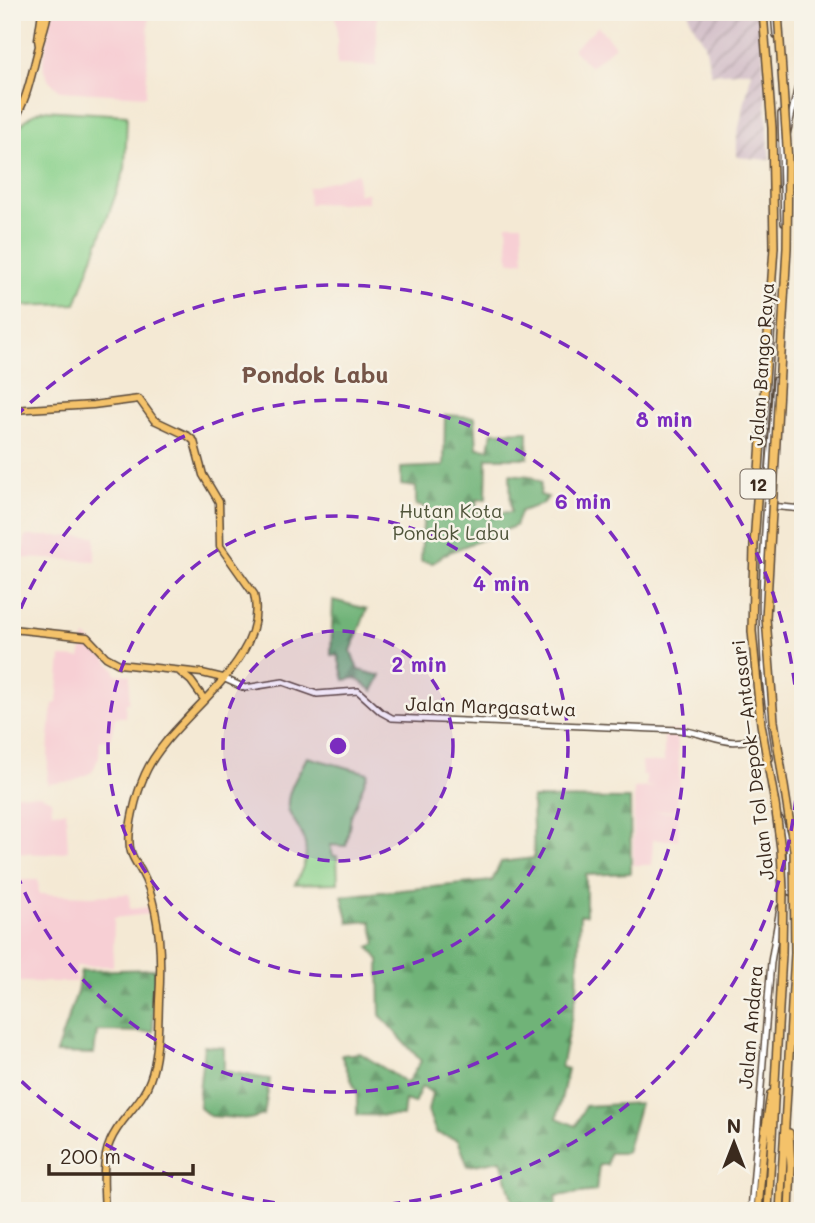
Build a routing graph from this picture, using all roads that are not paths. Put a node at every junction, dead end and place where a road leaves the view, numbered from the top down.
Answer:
1 (42, 12) edge
2 (48, 12) edge
3 (765, 12) edge
4 (776, 12) edge
5 (39, 46) junction
6 (803, 63) edge
7 (774, 116) junction
8 (792, 117) junction
9 (782, 120) junction
10 (12, 124) edge
11 (782, 141) junction
12 (776, 149) junction
13 (12, 410) edge
14 (769, 437) junction
15 (763, 505) junction
16 (803, 509) edge
17 (12, 629) edge
18 (177, 670) junction
19 (223, 678) junction
20 (204, 699) junction
21 (766, 714) joint
22 (769, 729) junction
23 (790, 892) junction
24 (776, 932) junction
25 (802, 932) edge
26 (803, 937) edge
27 (778, 1048) junction
28 (786, 1105) junction
29 (105, 1211) edge
30 (751, 1211) edge
31 (758, 1211) edge
32 (768, 1211) edge
33 (780, 1211) edge
34 (789, 1211) edge

1 - 5 main road
2 - 5 main road
3 - 7 street, Jalan Bango Raya
3 - 14 highway, Jalan Tol Depok–Antasari / 12, bridge
4 - 9 street, Jalan Bango Raya
4 - 14 highway, Jalan Tol Depok–Antasari / 12, bridge
5 - 10 main road
6 - 8 street, Jalan Bango Raya
7 - 9 street
7 - 12 street, Jalan Bango Raya
8 - 9 street
8 - 11 street, Jalan Bango Raya
9 - 11 street, Jalan Bango Raya
11 - 12 street, Jalan Bango Raya
11 - 14 street, Jalan Bango Raya
12 - 14 street, Jalan Bango Raya
13 - 19 main road
14 - 15 street, Jalan Bango Raya
14 - 27 highway, Jalan Tol Depok–Antasari / 12, bridge
14 - 28 highway, Jalan Tol Depok–Antasari / 12, bridge
15 - 16 street
15 - 21 street, Jalan Bango Raya
17 - 18 main road, Jalan Margasatwa
18 - 19 main road, Jalan Margasatwa
18 - 20 main road
19 - 20 main road
19 - 22 street, Jalan Margasatwa
20 - 29 main road
21 - 22 street, Jalan Andara
22 - 23 street, Jalan Andara
23 - 24 street, Jalan Andara
23 - 25 street, Jalan Andara
24 - 25 street
24 - 30 street, Jalan Andara
25 - 26 street, Jalan Andara
27 - 31 highway
27 - 32 highway, Jalan Tol Depok–Antasari / 12
28 - 33 highway, Jalan Tol Depok–Antasari / 12
28 - 34 highway

